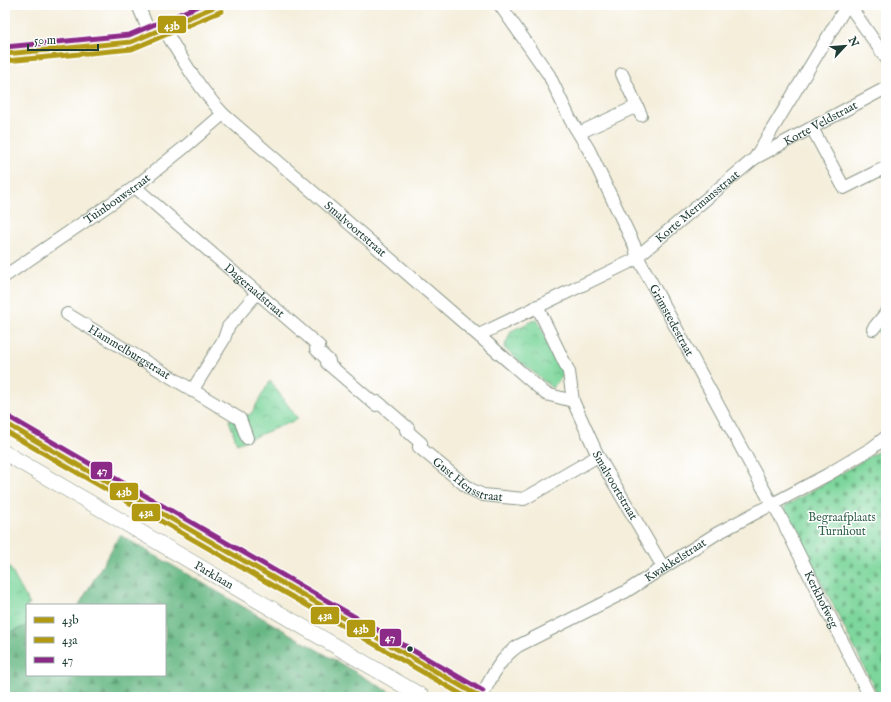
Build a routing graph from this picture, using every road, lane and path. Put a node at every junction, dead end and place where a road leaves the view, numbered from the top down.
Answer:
1 (138, 5) edge
2 (219, 5) edge
3 (500, 5) edge
4 (848, 5) edge
5 (164, 29) junction
6 (150, 34) junction
7 (5, 54) edge
8 (886, 58) edge
9 (622, 74) dead end
10 (886, 88) edge
11 (223, 114) junction
12 (812, 128) junction
13 (579, 134) junction
14 (755, 158) junction
15 (886, 167) edge
16 (135, 186) junction
17 (637, 256) junction
18 (5, 276) edge
19 (257, 293) junction
20 (537, 306) junction
21 (886, 313) edge
22 (67, 314) dead end
23 (873, 329) dead end
24 (479, 335) junction
25 (192, 391) junction
26 (364, 395) joint
27 (573, 401) junction
28 (5, 423) edge
29 (886, 437) edge
30 (247, 438) dead end
31 (5, 453) edge
32 (598, 456) junction
33 (772, 503) junction
34 (663, 567) junction
35 (423, 697) edge
36 (480, 697) edge
37 (870, 697) edge

1 - 6 street
2 - 5 street
3 - 13 street, Grimstedestraat
4 - 8 street
4 - 14 street, Korte Mermansstraat
5 - 6 street
5 - 11 street, Smalvoortstraat
6 - 7 street
9 - 13 street
10 - 12 street, Korte Veldstraat
11 - 16 street, Tuinbouwstraat
11 - 24 street, Smalvoortstraat
12 - 14 street, Korte Veldstraat
12 - 15 street
13 - 17 street, Grimstedestraat
14 - 17 street, Korte Mermansstraat
16 - 18 street, Tuinbouwstraat
16 - 19 street, Dageraadstraat
17 - 20 street, Korte Mermansstraat
17 - 33 street, Grimstedestraat
19 - 25 street
19 - 26 street, Dageraadstraat
20 - 24 street, Korte Mermansstraat
20 - 27 street, Smalvoortstraat
21 - 23 street
22 - 25 street, Hammelburgstraat
24 - 27 street, Smalvoortstraat
25 - 30 street, Hammelburgstraat
26 - 32 street, Gust Hensstraat
27 - 32 street, Smalvoortstraat
28 - 36 main road
29 - 33 street, Kwakkelstraat
31 - 35 main road, Parklaan
32 - 34 street, Smalvoortstraat
33 - 34 street, Kwakkelstraat
33 - 37 street, Kerkhofweg
34 - 36 street, Kwakkelstraat

